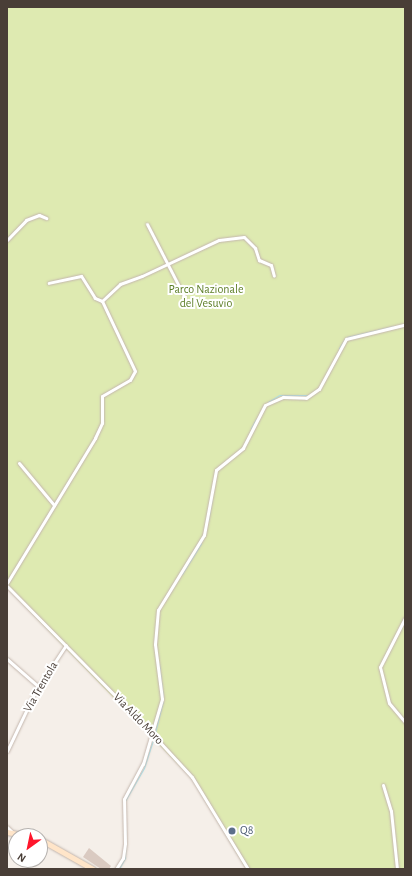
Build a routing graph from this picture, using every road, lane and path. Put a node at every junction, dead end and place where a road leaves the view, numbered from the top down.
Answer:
1 (46, 218) dead end
2 (147, 224) dead end
3 (7, 240) edge
4 (167, 264) junction
5 (274, 276) dead end
6 (49, 283) dead end
7 (184, 296) dead end
8 (102, 301) junction
9 (403, 325) dead end
10 (18, 463) dead end
11 (54, 505) junction
12 (7, 582) edge
13 (7, 586) edge
14 (405, 618) edge
15 (66, 645) junction
16 (7, 659) edge
17 (39, 687) junction
18 (405, 722) edge
19 (7, 751) edge
20 (383, 785) dead end
21 (48, 844) edge
22 (93, 869) edge
23 (116, 869) edge
24 (248, 869) edge
25 (397, 869) edge

1 - 3 street
2 - 4 street
4 - 5 street
4 - 7 street
4 - 8 street
6 - 8 street
8 - 11 street
9 - 23 street
10 - 11 street
11 - 12 street
13 - 15 street, Via Aldo Moro
14 - 18 street
15 - 17 street, Via Trentola
15 - 24 street, Via Aldo Moro, bridge
16 - 17 street
17 - 19 street, Via Trentola
20 - 25 street
21 - 22 main road

